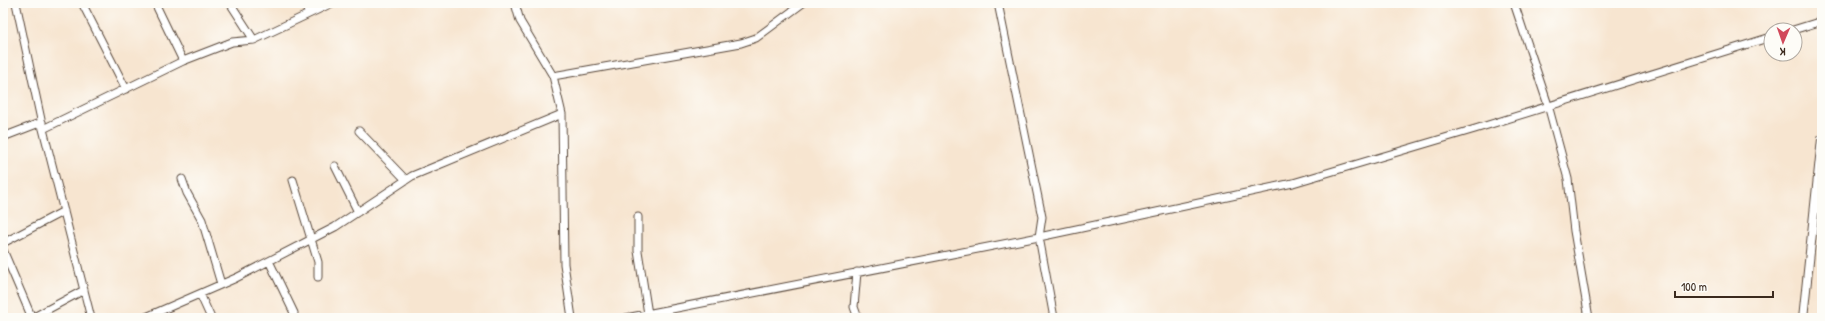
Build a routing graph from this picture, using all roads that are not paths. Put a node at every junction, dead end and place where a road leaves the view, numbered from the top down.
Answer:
1 (16, 3) edge
2 (82, 3) edge
3 (155, 3) edge
4 (230, 3) edge
5 (303, 3) edge
6 (332, 3) edge
7 (515, 3) edge
8 (803, 3) edge
9 (998, 3) edge
10 (1514, 3) edge
11 (309, 14) junction
12 (1822, 21) edge
13 (1803, 27) edge
14 (1763, 39) edge
15 (254, 40) junction
16 (183, 61) junction
17 (553, 76) junction
18 (126, 89) junction
19 (1548, 106) junction
20 (562, 114) junction
21 (43, 126) junction
22 (359, 131) dead end
23 (3, 137) edge
24 (1822, 139) edge
25 (335, 166) dead end
26 (182, 179) dead end
27 (293, 180) dead end
28 (406, 180) junction
29 (64, 211) junction
30 (358, 212) junction
31 (638, 216) dead end
32 (1039, 237) junction
33 (311, 239) junction
34 (3, 243) edge
35 (3, 250) edge
36 (269, 261) junction
37 (857, 272) junction
38 (318, 277) dead end
39 (221, 284) junction
40 (84, 290) junction
41 (200, 294) junction
42 (294, 313) dead end
43 (648, 314) junction
44 (32, 318) edge
45 (91, 318) edge
46 (144, 318) edge
47 (211, 318) edge
48 (572, 318) edge
49 (626, 318) edge
50 (858, 318) edge
51 (1054, 318) edge
52 (1589, 318) edge
53 (1803, 318) edge

1 - 21 street
2 - 18 street
3 - 16 street
4 - 15 street
5 - 11 street
6 - 11 street
7 - 17 street
8 - 17 street
9 - 32 street
10 - 19 street
11 - 15 street
12 - 13 street
14 - 19 street
15 - 16 street
16 - 18 street
17 - 20 street
18 - 21 street
19 - 32 street
19 - 52 street
20 - 28 street
20 - 48 street
21 - 23 street
21 - 29 street
22 - 28 street
24 - 53 street
25 - 30 street
26 - 39 street
27 - 33 street
28 - 30 street
29 - 34 street
29 - 40 street
30 - 33 street
31 - 43 street
32 - 37 street
32 - 51 street
33 - 36 street
33 - 38 street
35 - 44 street
36 - 39 street
36 - 42 street
37 - 43 street
37 - 50 street
39 - 41 street
40 - 44 street
40 - 45 street
41 - 46 street
41 - 47 street
43 - 49 street

